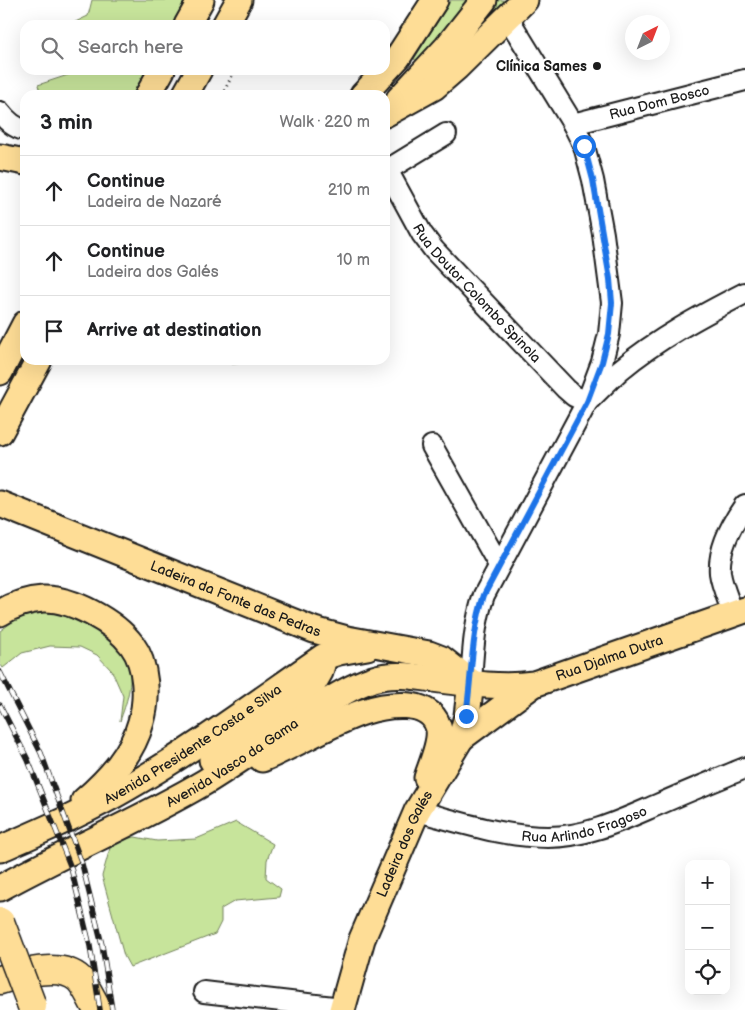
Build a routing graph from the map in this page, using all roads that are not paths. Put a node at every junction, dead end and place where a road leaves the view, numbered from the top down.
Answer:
1 (201, 0) edge
2 (238, 0) edge
3 (435, 0) edge
4 (484, 0) edge
5 (517, 9) edge
6 (190, 20) edge
7 (228, 20) edge
8 (398, 57) junction
9 (390, 66) edge
10 (159, 75) edge
11 (196, 75) edge
12 (381, 75) edge
13 (420, 76) junction
14 (745, 80) edge
15 (151, 90) edge
16 (188, 90) edge
17 (368, 90) edge
18 (390, 108) edge
19 (390, 110) edge
20 (0, 112) edge
21 (573, 124) junction
22 (20, 129) edge
23 (446, 134) dead end
24 (390, 166) edge
25 (390, 175) edge
26 (745, 293) edge
27 (20, 334) edge
28 (36, 365) edge
29 (0, 372) edge
30 (587, 402) junction
31 (0, 432) edge
32 (432, 446) dead end
33 (0, 504) edge
34 (744, 514) edge
35 (499, 565) junction
36 (739, 612) edge
37 (0, 613) edge
38 (314, 630) junction
39 (384, 646) junction
40 (323, 657) junction
41 (471, 682) junction
42 (534, 684) junction
43 (461, 738) junction
44 (743, 774) edge
45 (205, 781) junction
46 (155, 809) junction
47 (417, 811) junction
48 (62, 822) junction
49 (0, 849) edge
50 (0, 888) edge
51 (0, 922) edge
52 (0, 980) edge
53 (204, 992) dead end
54 (33, 1008) edge
55 (342, 1009) edge
56 (98, 1010) edge

1 - 6 main road
2 - 7 main road
3 - 8 main road
4 - 13 main road
5 - 19 main road
5 - 21 street
8 - 9 main road
8 - 13 main road
10 - 15 main road
11 - 16 main road
12 - 17 main road
13 - 18 main road
14 - 21 street, Rua Dom Bosco
20 - 22 street
21 - 30 street
23 - 24 street
25 - 30 street, Rua Doutor Colombo Spinola
26 - 30 street
27 - 29 main road
28 - 31 main road
30 - 35 street
32 - 35 street
33 - 38 main road, Ladeira da Fonte das Pedras
34 - 36 street
35 - 41 street
36 - 42 main road, Rua Djalma Dutra
37 - 48 main road
38 - 39 main road, Ladeira da Fonte das Pedras
38 - 40 main road
39 - 40 main road, Avenida Presidente Costa e Silva
39 - 41 main road, Ladeira da Fonte das Pedras
40 - 46 main road
40 - 48 main road, Avenida Presidente Costa e Silva
41 - 42 main road, Rua Djalma Dutra
41 - 43 main road, Ladeira dos Galés
41 - 45 main road, Avenida Vasco da Gama
42 - 43 main road
43 - 47 main road, Ladeira dos Galés
44 - 47 street, Rua Arlindo Fragoso
45 - 46 main road, Avenida Vasco da Gama
45 - 47 main road
46 - 50 main road, Avenida Vasco da Gama
47 - 55 main road, Ladeira dos Galés
48 - 49 main road, Avenida Presidente Costa e Silva
51 - 54 highway, bridge
52 - 56 highway
53 - 55 street

